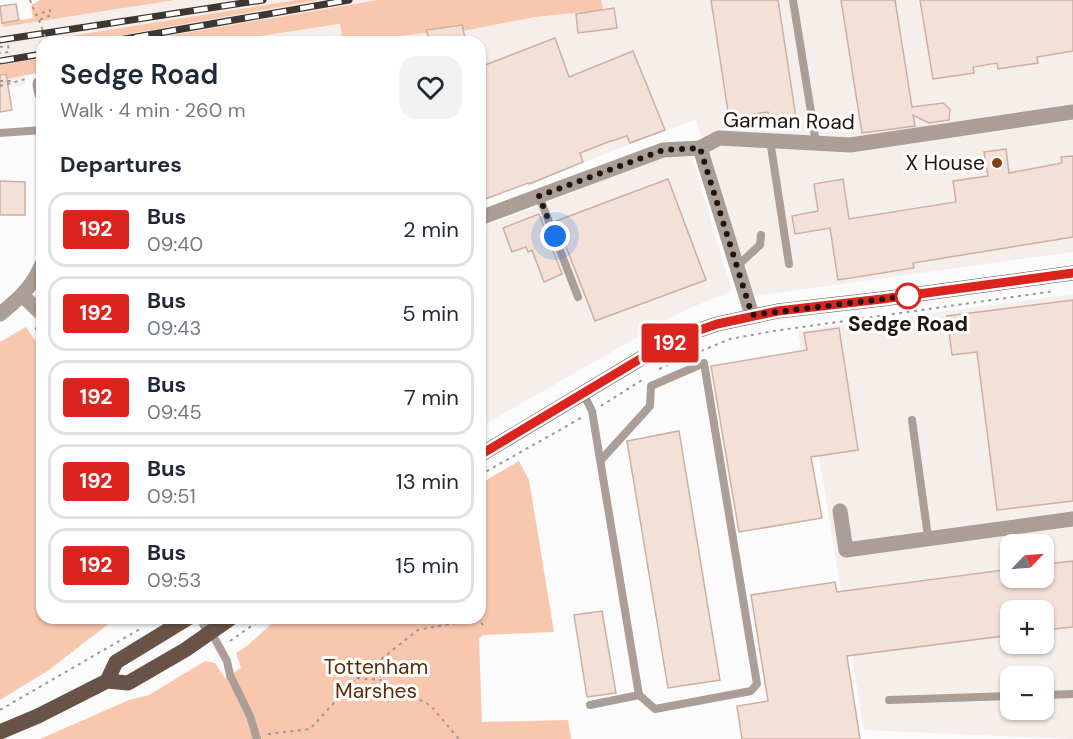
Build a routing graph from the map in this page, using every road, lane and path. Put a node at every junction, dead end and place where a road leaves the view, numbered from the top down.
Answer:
1 (30, 0) edge
2 (793, 0) edge
3 (44, 36) edge
4 (0, 47) edge
5 (0, 53) edge
6 (36, 76) edge
7 (0, 81) edge
8 (14, 81) junction
9 (0, 86) edge
10 (1073, 112) edge
11 (36, 130) edge
12 (0, 133) edge
13 (770, 139) junction
14 (816, 143) junction
15 (700, 148) junction
16 (539, 196) junction
17 (486, 216) edge
18 (761, 235) dead end
19 (789, 264) dead end
20 (736, 267) junction
21 (1073, 273) edge
22 (36, 276) edge
23 (1061, 291) dead end
24 (22, 296) junction
25 (578, 297) dead end
26 (36, 309) edge
27 (0, 314) edge
28 (752, 315) junction
29 (701, 351) dead end
30 (681, 360) dead end
31 (651, 374) dead end
32 (642, 380) dead end
33 (583, 393) junction
34 (592, 411) junction
35 (912, 420) dead end
36 (486, 451) edge
37 (601, 460) junction
38 (486, 472) edge
39 (840, 511) dead end
40 (1073, 519) edge
41 (928, 537) junction
42 (178, 624) edge
43 (207, 624) edge
44 (222, 624) edge
45 (254, 624) edge
46 (450, 624) edge
47 (147, 625) dead end
48 (211, 632) junction
49 (243, 632) dead end
50 (357, 678) junction
51 (107, 681) junction
52 (1073, 694) edge
53 (639, 695) junction
54 (1054, 695) edge
55 (1000, 696) edge
56 (889, 700) dead end
57 (590, 705) dead end
58 (0, 710) edge
59 (0, 732) edge
60 (256, 737) edge
61 (459, 739) edge

1 - 3 path, bridge
2 - 14 lane
4 - 5 path
6 - 8 path
7 - 8 path
8 - 9 path
10 - 14 street, Garman Road
11 - 12 lane
13 - 14 street, Garman Road
13 - 15 street, Garman Road
13 - 19 lane
15 - 16 street, Garman Road
15 - 20 street
16 - 17 street, Garman Road
16 - 25 lane
18 - 20 lane
20 - 28 street
21 - 28 main road
22 - 24 street
23 - 29 path
24 - 26 street
24 - 27 street
28 - 33 main road
30 - 31 path
32 - 34 path
33 - 34 lane
33 - 36 main road
34 - 37 lane
34 - 38 path
35 - 41 lane
37 - 53 lane
37 - 53 lane
39 - 41 street
40 - 41 street
42 - 51 main road
43 - 48 street
44 - 48 main road
45 - 49 path
46 - 50 path
47 - 58 path
48 - 51 main road
48 - 60 lane
50 - 60 path
50 - 61 path
51 - 59 main road
52 - 54 lane
53 - 57 lane
55 - 56 lane

